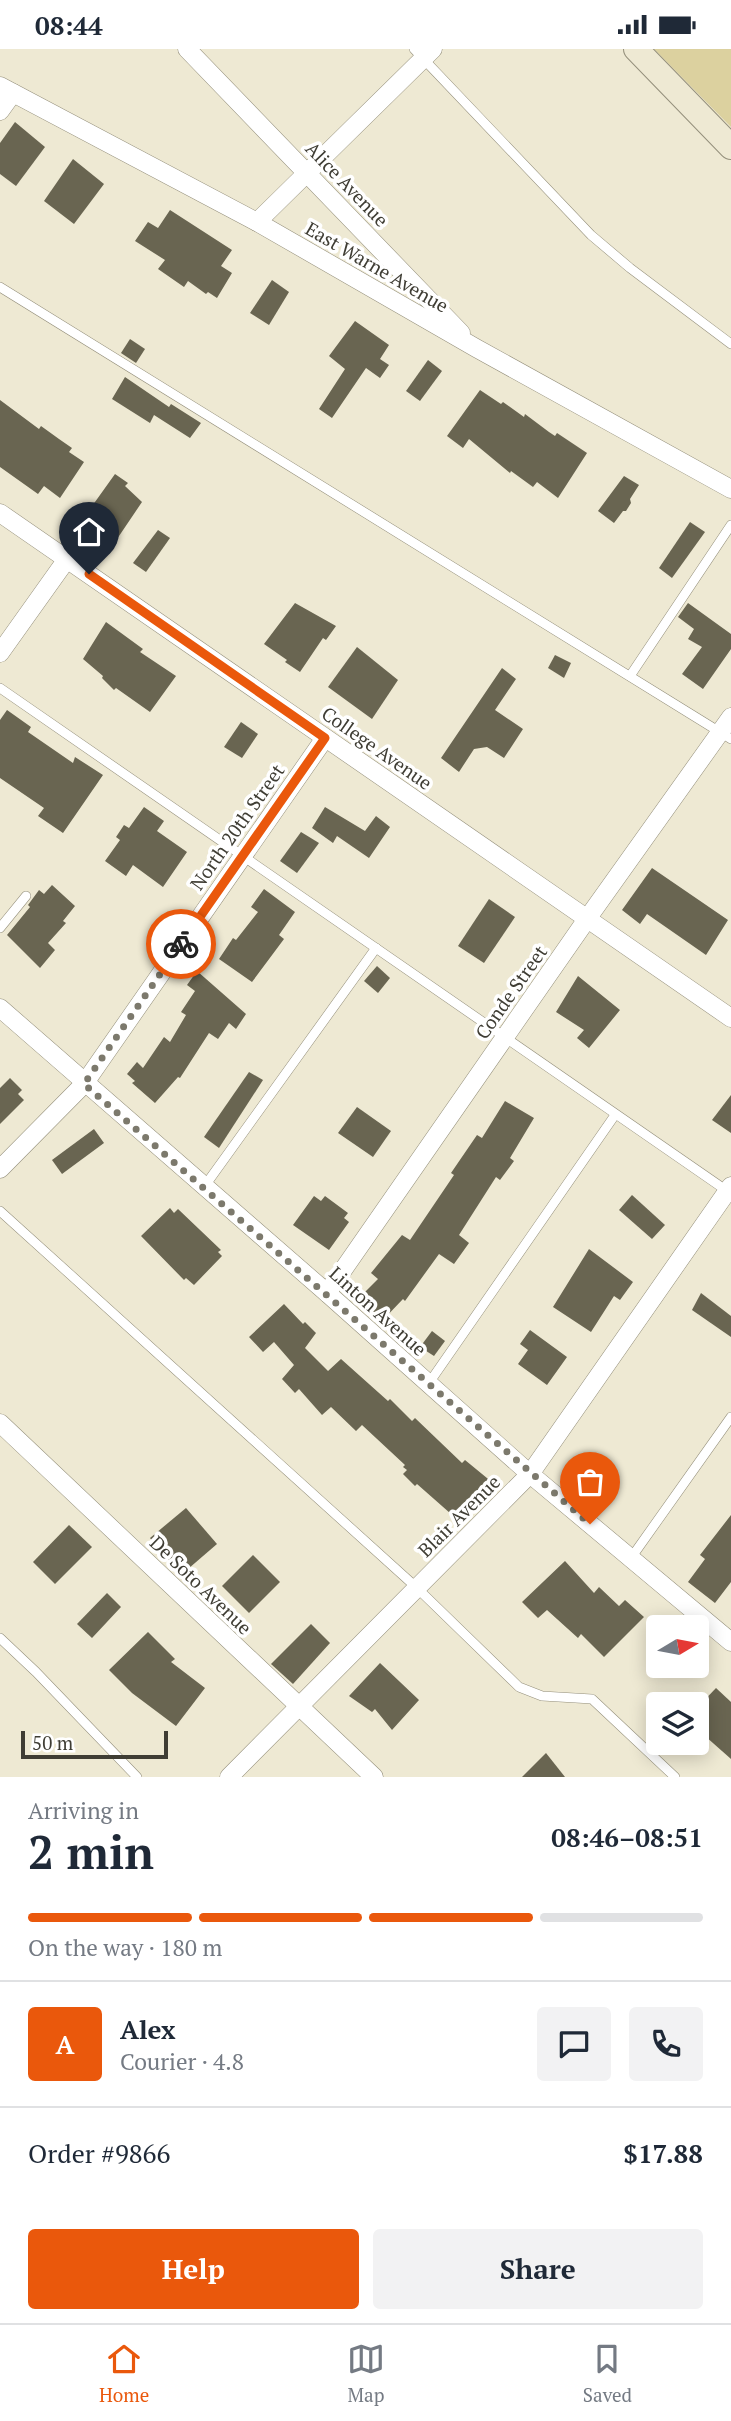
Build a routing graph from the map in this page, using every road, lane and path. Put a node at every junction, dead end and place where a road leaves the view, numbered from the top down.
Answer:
1 (187, 49) edge
2 (636, 49) edge
3 (423, 52) edge
4 (7, 89) edge
5 (0, 111) edge
6 (731, 147) edge
7 (307, 172) junction
8 (257, 222) junction
9 (0, 287) edge
10 (731, 344) edge
11 (476, 348) junction
12 (731, 489) edge
13 (0, 513) edge
14 (731, 525) edge
15 (67, 559) junction
16 (0, 653) edge
17 (629, 676) junction
18 (0, 688) edge
19 (727, 729) edge
20 (325, 738) junction
21 (243, 856) junction
22 (26, 896) dead end
23 (587, 919) junction
24 (0, 928) edge
25 (376, 949) junction
26 (0, 1008) edge
27 (731, 1018) edge
28 (504, 1038) junction
29 (84, 1084) junction
30 (615, 1115) junction
31 (0, 1169) edge
32 (204, 1187) junction
33 (730, 1190) edge
34 (0, 1211) edge
35 (327, 1293) junction
36 (429, 1383) junction
37 (731, 1417) edge
38 (0, 1423) edge
39 (530, 1474) junction
40 (631, 1558) junction
41 (417, 1588) junction
42 (0, 1638) edge
43 (731, 1642) edge
44 (299, 1707) junction
45 (137, 1777) edge
46 (229, 1777) edge
47 (374, 1777) edge
48 (675, 1777) edge

1 - 7 street, Alice Avenue
2 - 6 main road
3 - 7 street
3 - 10 lane
4 - 5 street
4 - 8 street, East Warne Avenue
7 - 8 street
7 - 11 street, Alice Avenue
8 - 11 street, East Warne Avenue
9 - 17 lane
11 - 12 street, East Warne Avenue
13 - 15 street, College Avenue
14 - 17 lane
15 - 16 street
15 - 20 street, College Avenue
17 - 19 lane
18 - 21 lane
19 - 23 street, Conde Street
20 - 21 street, North 20th Street
20 - 23 street, College Avenue
21 - 25 lane
21 - 29 street, North 20th Street
22 - 24 lane
23 - 27 street, College Avenue
23 - 28 street, Conde Street
25 - 28 lane
25 - 32 lane
26 - 29 street, Linton Avenue
28 - 30 lane
28 - 35 street, Conde Street
29 - 31 street, North 20th Street
29 - 32 street, Linton Avenue
30 - 33 lane
30 - 36 lane
32 - 35 street, Linton Avenue
33 - 39 street, Blair Avenue
34 - 41 lane
35 - 36 street, Linton Avenue
36 - 39 street, Linton Avenue
37 - 40 lane
38 - 44 street, De Soto Avenue
39 - 40 street, Linton Avenue
39 - 41 street, Blair Avenue
40 - 43 street, Linton Avenue
41 - 44 street, Blair Avenue
41 - 48 lane
42 - 45 lane
44 - 46 street, Blair Avenue
44 - 47 street, De Soto Avenue

